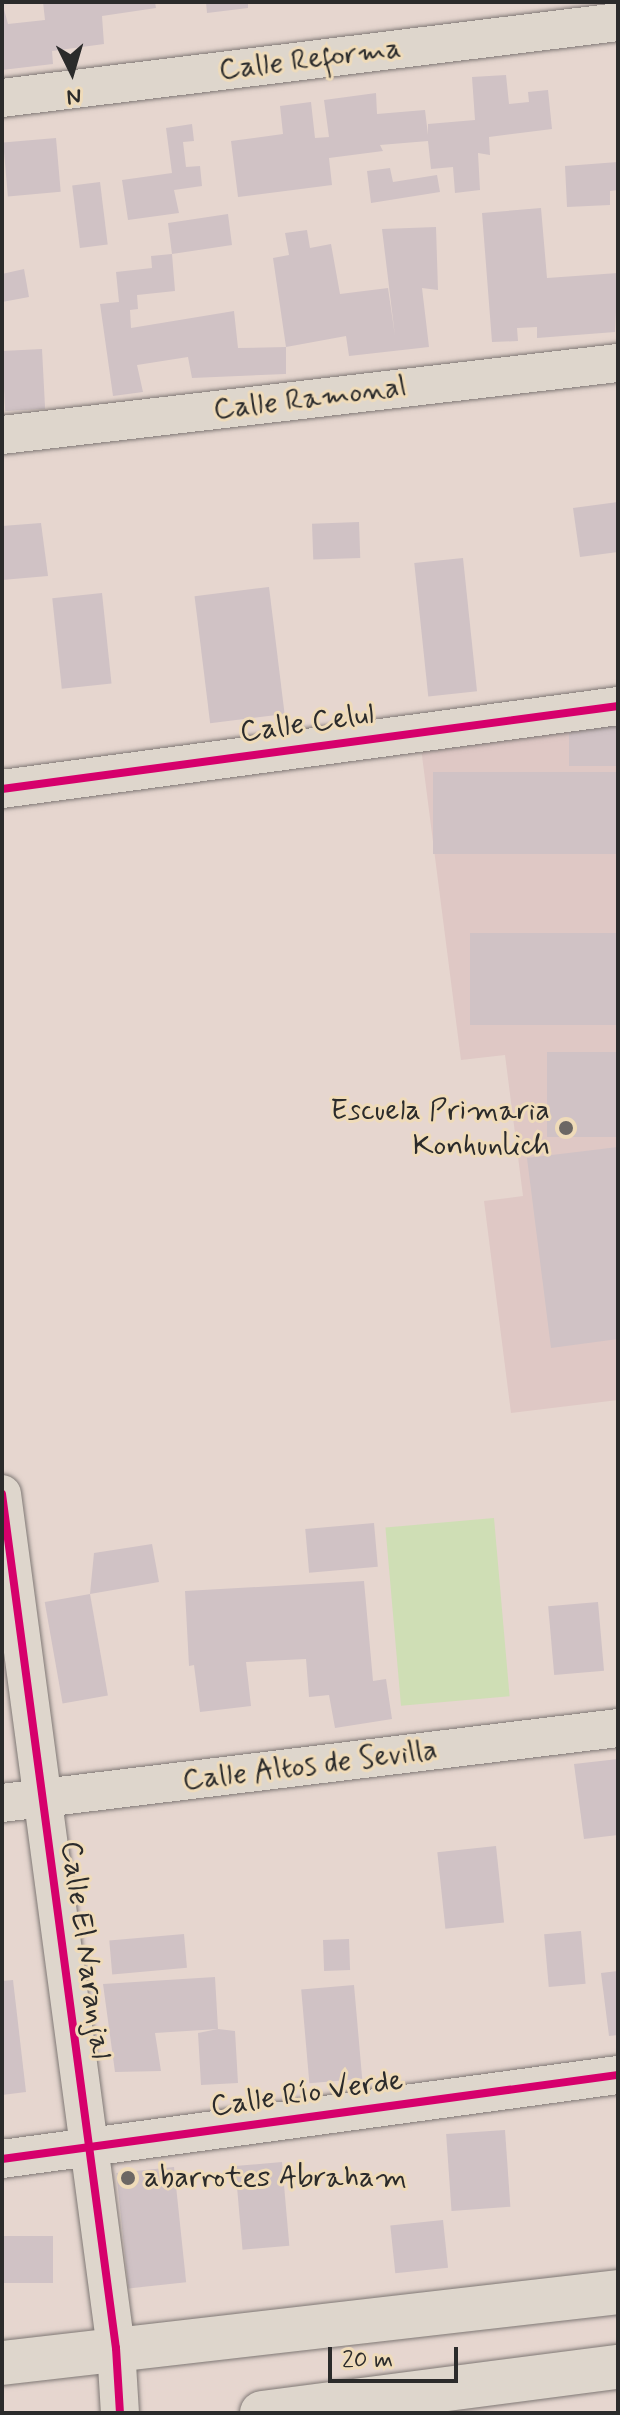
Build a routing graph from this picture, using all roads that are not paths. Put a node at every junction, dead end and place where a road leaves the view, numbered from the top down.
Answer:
1 (618, 22) edge
2 (2, 98) edge
3 (618, 363) edge
4 (2, 435) edge
5 (618, 706) edge
6 (2, 789) edge
7 (2, 1494) edge
8 (618, 1728) edge
9 (40, 1798) junction
10 (2, 1803) edge
11 (618, 2075) edge
12 (87, 2148) junction
13 (2, 2159) edge
14 (618, 2292) edge
15 (116, 2348) junction
16 (2, 2363) edge
17 (618, 2367) edge
18 (120, 2413) edge
19 (262, 2413) edge

1 - 2 street, Calle Reforma
3 - 4 street, Calle Ramonal
5 - 6 street, Calle Celul
7 - 9 street, Calle El Naranjal
8 - 9 street, Calle Altos de Sevilla
9 - 10 street, Calle Altos de Sevilla
9 - 12 street, Calle El Naranjal
11 - 12 street, Calle Río Verde
12 - 13 street, Calle Río Verde
12 - 15 street, Calle El Naranjal
14 - 15 main road
15 - 16 main road
15 - 18 street, Calle El Naranjal
17 - 19 main road

